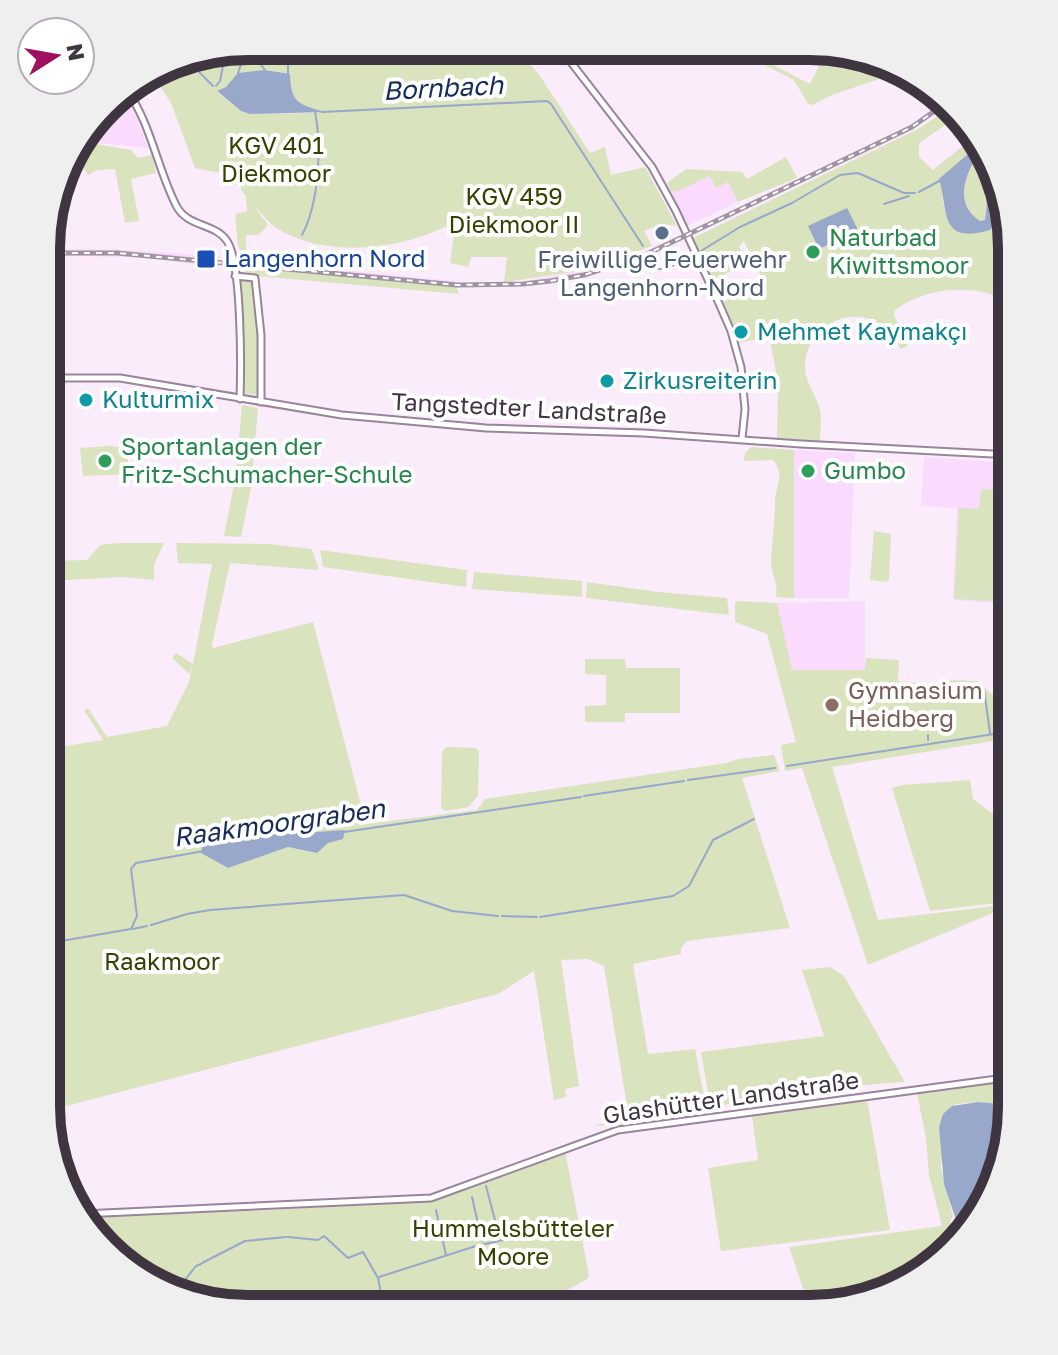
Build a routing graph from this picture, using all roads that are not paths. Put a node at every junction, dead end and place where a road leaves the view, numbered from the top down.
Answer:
1 (569, 60) edge
2 (132, 100) edge
3 (235, 276) junction
4 (60, 378) edge
5 (240, 399) junction
6 (261, 402) junction
7 (742, 439) junction
8 (998, 454) edge
9 (998, 1079) edge
10 (93, 1213) edge

1 - 7 street
2 - 3 street
3 - 5 street
3 - 6 street
4 - 5 street, Tangstedter Landstraße
5 - 6 street, Tangstedter Landstraße
6 - 7 street, Tangstedter Landstraße
7 - 8 street, Tangstedter Landstraße
9 - 10 street, Glashütter Landstraße

